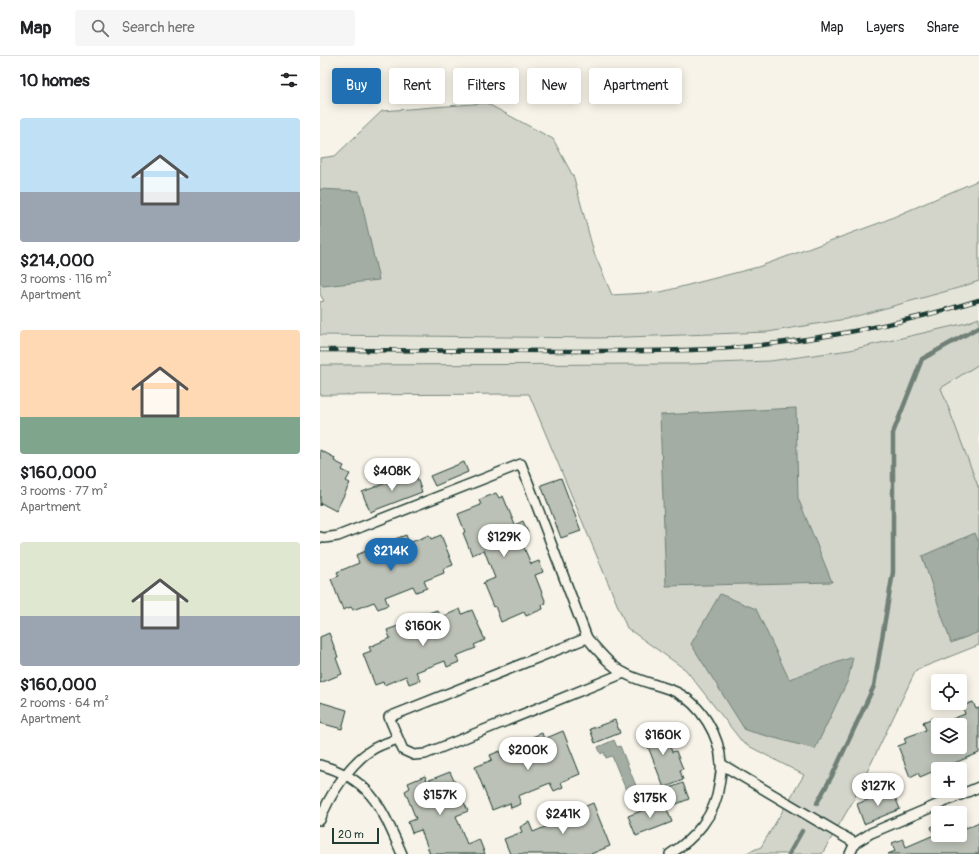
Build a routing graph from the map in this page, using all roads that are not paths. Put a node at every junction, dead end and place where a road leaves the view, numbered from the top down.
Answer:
1 (320, 537) edge
2 (587, 638) junction
3 (624, 673) junction
4 (398, 739) junction
5 (320, 764) edge
6 (722, 764) junction
7 (347, 774) junction
8 (979, 787) edge
9 (320, 820) edge
10 (855, 843) junction
11 (402, 854) edge
12 (670, 854) edge
13 (850, 854) edge

1 - 2 lane
2 - 3 lane
2 - 4 lane
3 - 4 lane
3 - 6 lane
4 - 7 lane
5 - 7 lane
6 - 10 lane
6 - 12 lane
7 - 9 lane
7 - 11 lane
8 - 10 lane
10 - 13 lane

